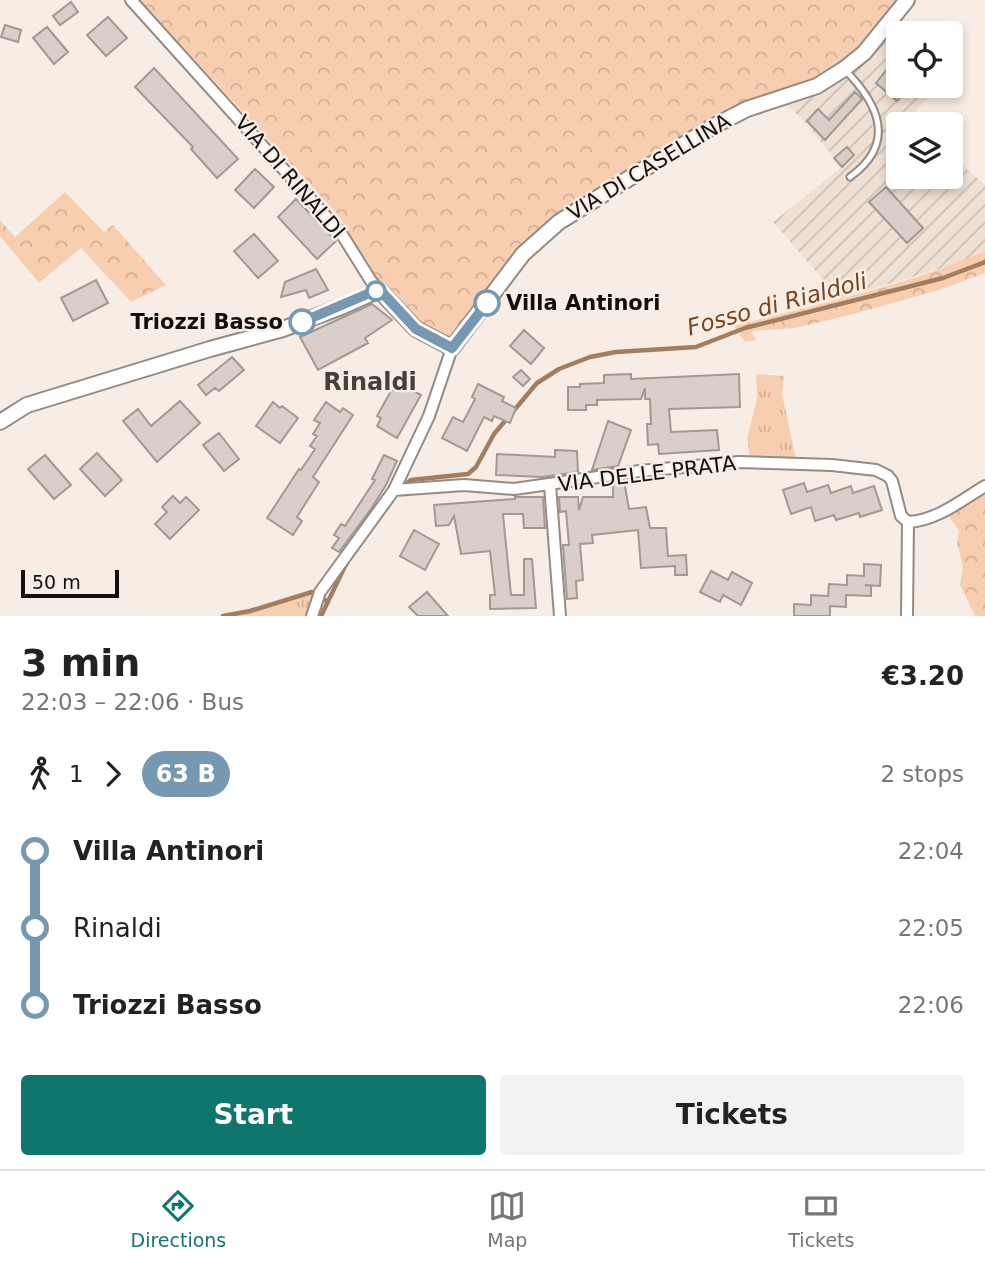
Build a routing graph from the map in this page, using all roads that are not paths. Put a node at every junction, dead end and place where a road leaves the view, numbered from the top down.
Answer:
1 (131, 0) edge
2 (907, 0) edge
3 (844, 69) junction
4 (849, 177) dead end
5 (379, 289) junction
6 (452, 348) junction
7 (0, 422) edge
8 (550, 485) junction
9 (985, 486) edge
10 (394, 490) junction
11 (908, 522) junction
12 (312, 616) edge
13 (560, 616) edge
14 (907, 616) edge

1 - 5 street, VIA DI RINALDI
2 - 3 street, VIA DI CASELLINA
3 - 4 lane
3 - 6 street, VIA DI CASELLINA
5 - 6 street, VIA DI RINALDI
5 - 7 street
6 - 10 street
8 - 10 street, VIA DELLE PRATA
8 - 11 street, VIA DELLE PRATA
8 - 13 street
9 - 11 street
10 - 12 street
11 - 14 street

